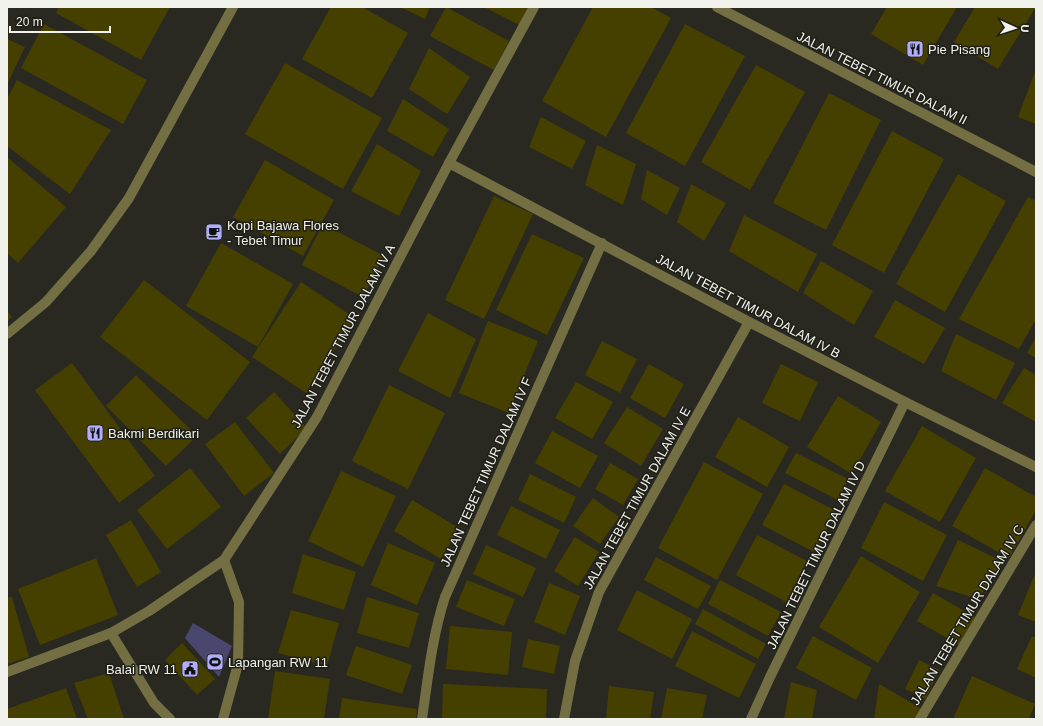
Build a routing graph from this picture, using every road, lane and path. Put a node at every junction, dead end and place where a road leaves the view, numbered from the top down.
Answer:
1 (233, 7) edge
2 (534, 7) edge
3 (717, 7) edge
4 (449, 163) junction
5 (1036, 172) edge
6 (602, 243) junction
7 (749, 322) junction
8 (7, 334) edge
9 (905, 402) junction
10 (1036, 467) edge
11 (1036, 525) edge
12 (224, 560) junction
13 (111, 634) junction
14 (7, 672) edge
15 (170, 719) edge
16 (223, 719) edge
17 (422, 719) edge
18 (564, 719) edge
19 (751, 719) edge
20 (920, 719) edge

1 - 8 street
2 - 4 street, JALAN TEBET TIMUR DALAM IV A
3 - 5 street, JALAN TEBET TIMUR DALAM II
4 - 6 street, JALAN TEBET TIMUR DALAM IV B
4 - 12 street, JALAN TEBET TIMUR DALAM IV A
6 - 7 street, JALAN TEBET TIMUR DALAM IV B
6 - 17 street, JALAN TEBET TIMUR DALAM IV F
7 - 9 street, JALAN TEBET TIMUR DALAM IV B
7 - 18 street, JALAN TEBET TIMUR DALAM IV E
9 - 10 street, JALAN TEBET TIMUR DALAM IV B
9 - 19 street, JALAN TEBET TIMUR DALAM IV D
11 - 20 street, JALAN TEBET TIMUR DALAM IV C
12 - 13 street, JALAN TEBET TIMUR DALAM IV A
12 - 16 street
13 - 14 street, JALAN TEBET TIMUR DALAM IV A
13 - 15 street

